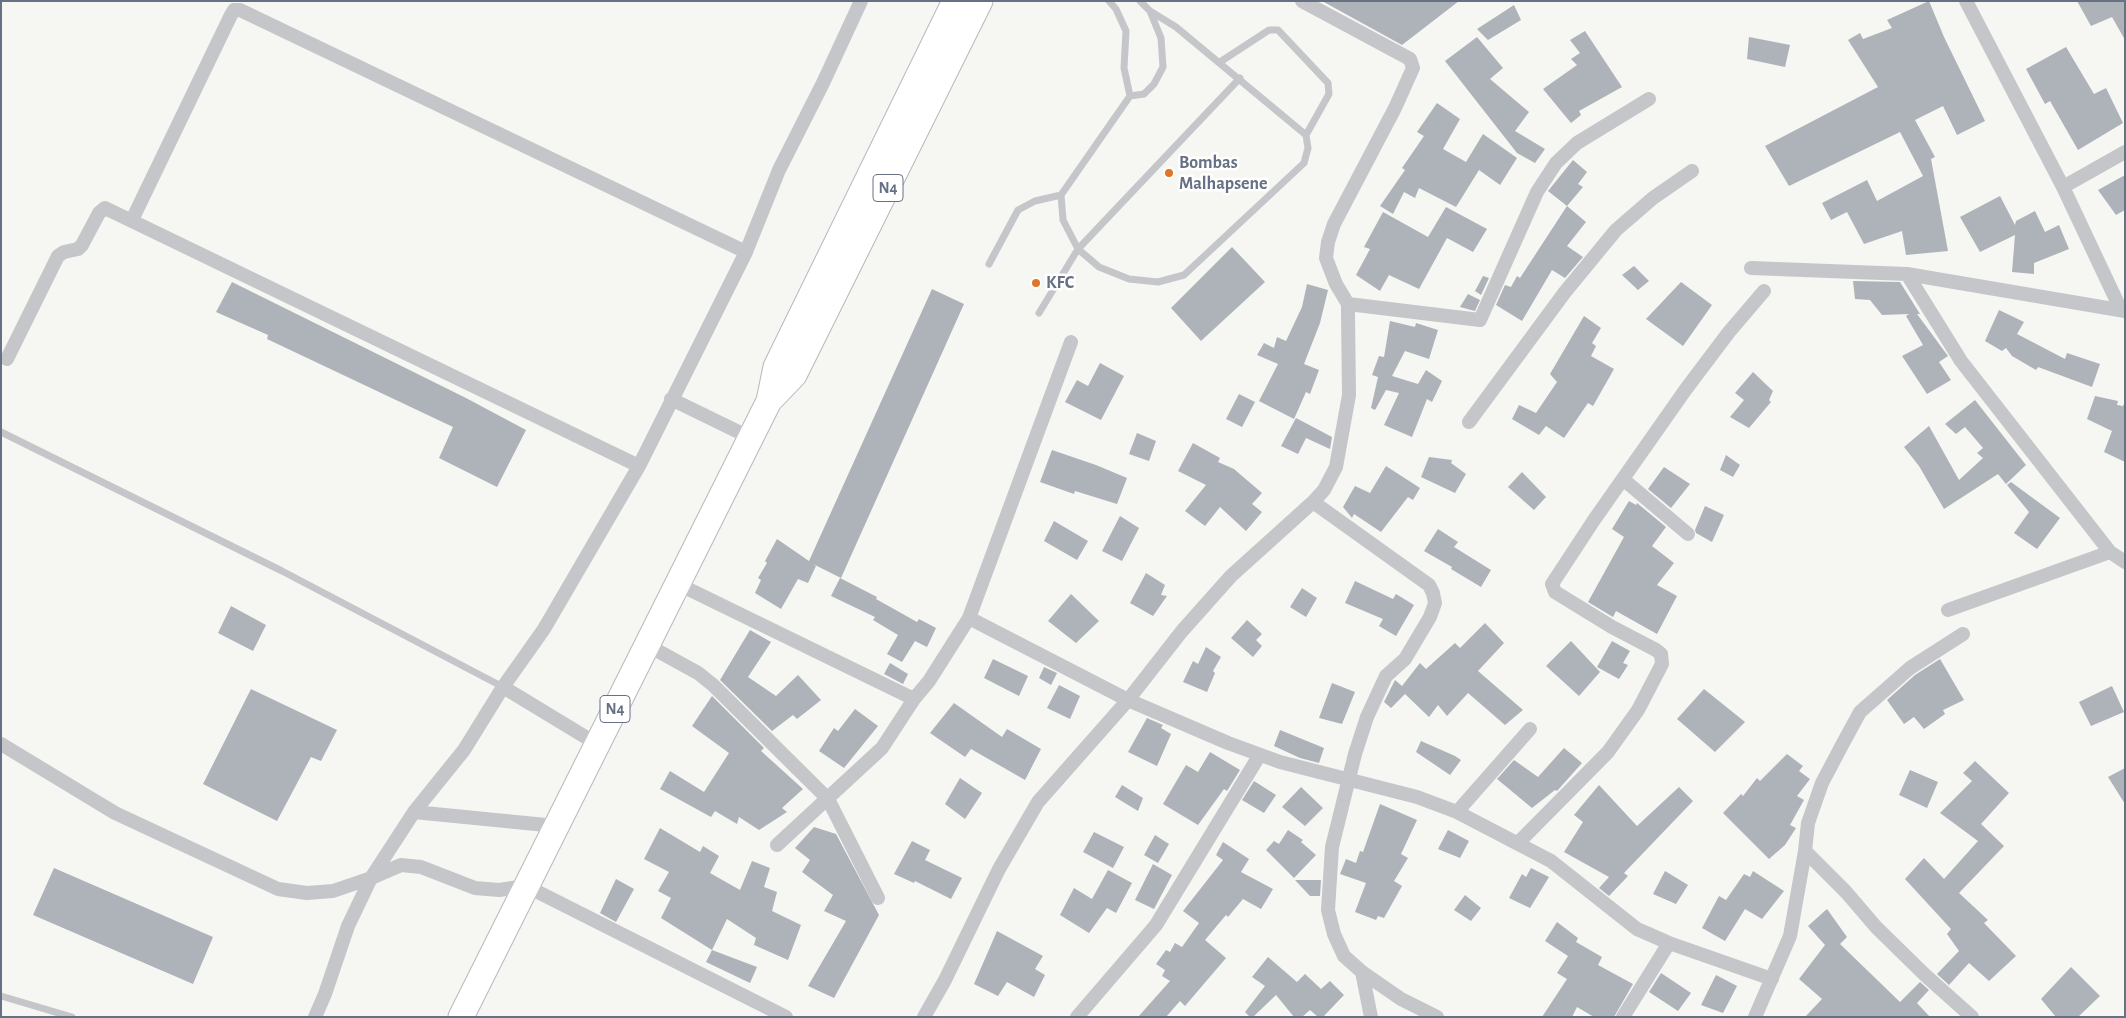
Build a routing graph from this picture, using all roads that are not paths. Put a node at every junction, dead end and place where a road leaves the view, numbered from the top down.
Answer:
1 (955, 1) edge
2 (980, 1) edge
3 (1109, 1) edge
4 (1140, 1) edge
5 (1302, 1) edge
6 (1966, 1) edge
7 (858, 2) edge
8 (1150, 11) junction
9 (1220, 62) junction
10 (1240, 78) junction
11 (1130, 96) junction
12 (1649, 99) dead end
13 (1306, 135) junction
14 (2125, 152) edge
15 (1692, 171) dead end
16 (2063, 187) junction
17 (1061, 195) junction
18 (132, 220) junction
19 (1078, 249) junction
20 (746, 252) junction
21 (989, 264) dead end
22 (1751, 268) dead end
23 (1907, 274) junction
24 (1764, 291) dead end
25 (1348, 304) junction
26 (2123, 311) edge
27 (1039, 313) dead end
28 (1071, 342) dead end
29 (8, 360) dead end
30 (671, 399) junction
31 (769, 400) junction
32 (1469, 422) dead end
33 (1, 432) edge
34 (751, 438) junction
35 (639, 466) junction
36 (1624, 480) junction
37 (1313, 502) junction
38 (1688, 534) dead end
39 (2110, 552) junction
40 (2125, 562) edge
41 (678, 584) junction
42 (1948, 610) dead end
43 (969, 618) junction
44 (1963, 634) dead end
45 (647, 645) junction
46 (502, 687) junction
47 (914, 699) junction
48 (1128, 700) junction
49 (1530, 729) dead end
50 (1, 744) edge
51 (597, 744) junction
52 (1259, 756) junction
53 (1349, 780) junction
54 (828, 799) junction
55 (414, 812) junction
56 (1457, 812) junction
57 (556, 826) junction
58 (1518, 843) junction
59 (777, 845) dead end
60 (1805, 851) junction
61 (371, 878) junction
62 (526, 886) junction
63 (878, 898) dead end
64 (1669, 943) junction
65 (1362, 972) junction
66 (1772, 979) junction
67 (1, 996) edge
68 (1368, 1016) edge
69 (72, 1017) edge
70 (315, 1017) edge
71 (461, 1017) edge
72 (786, 1017) edge
73 (924, 1017) edge
74 (1077, 1017) edge
75 (1437, 1017) edge
76 (1623, 1017) edge
77 (1755, 1017) edge
78 (1972, 1017) edge

1 - 31 highway, N4
2 - 31 highway, N4
3 - 11 lane
4 - 8 lane
5 - 25 street
6 - 16 street
7 - 20 street
8 - 9 lane
8 - 11 lane
9 - 10 lane
9 - 13 lane
10 - 13 lane
10 - 19 lane
11 - 17 lane
12 - 25 street
13 - 19 lane
14 - 16 street
15 - 32 street
16 - 26 street
17 - 19 lane
17 - 21 lane
18 - 20 street
18 - 29 street
18 - 35 street
19 - 27 lane
20 - 30 street
22 - 23 street
23 - 26 street
23 - 39 street
24 - 36 street
25 - 37 street
28 - 43 street
30 - 34 street
30 - 35 street
31 - 34 highway, N4
33 - 46 lane
34 - 41 highway, N4
35 - 46 street
36 - 38 street
36 - 58 street
37 - 48 street
37 - 53 street
39 - 40 street
39 - 42 street
41 - 45 highway, N4
41 - 47 street
43 - 47 street
43 - 48 street
44 - 60 street
45 - 51 highway, N4
45 - 54 street
46 - 51 street
46 - 55 street
47 - 54 street
48 - 52 street
48 - 73 street
49 - 56 street
50 - 61 street
51 - 57 highway, N4
52 - 53 street
52 - 74 street
53 - 56 street
53 - 65 street
54 - 59 street
54 - 63 street
55 - 57 street
55 - 61 street
56 - 58 street
57 - 62 highway, N4
58 - 64 street
60 - 66 street
60 - 78 street
61 - 62 street
61 - 70 street
62 - 71 highway, N4
62 - 72 street
64 - 66 street
64 - 76 street
65 - 68 street
65 - 75 street
66 - 77 street
67 - 69 lane

